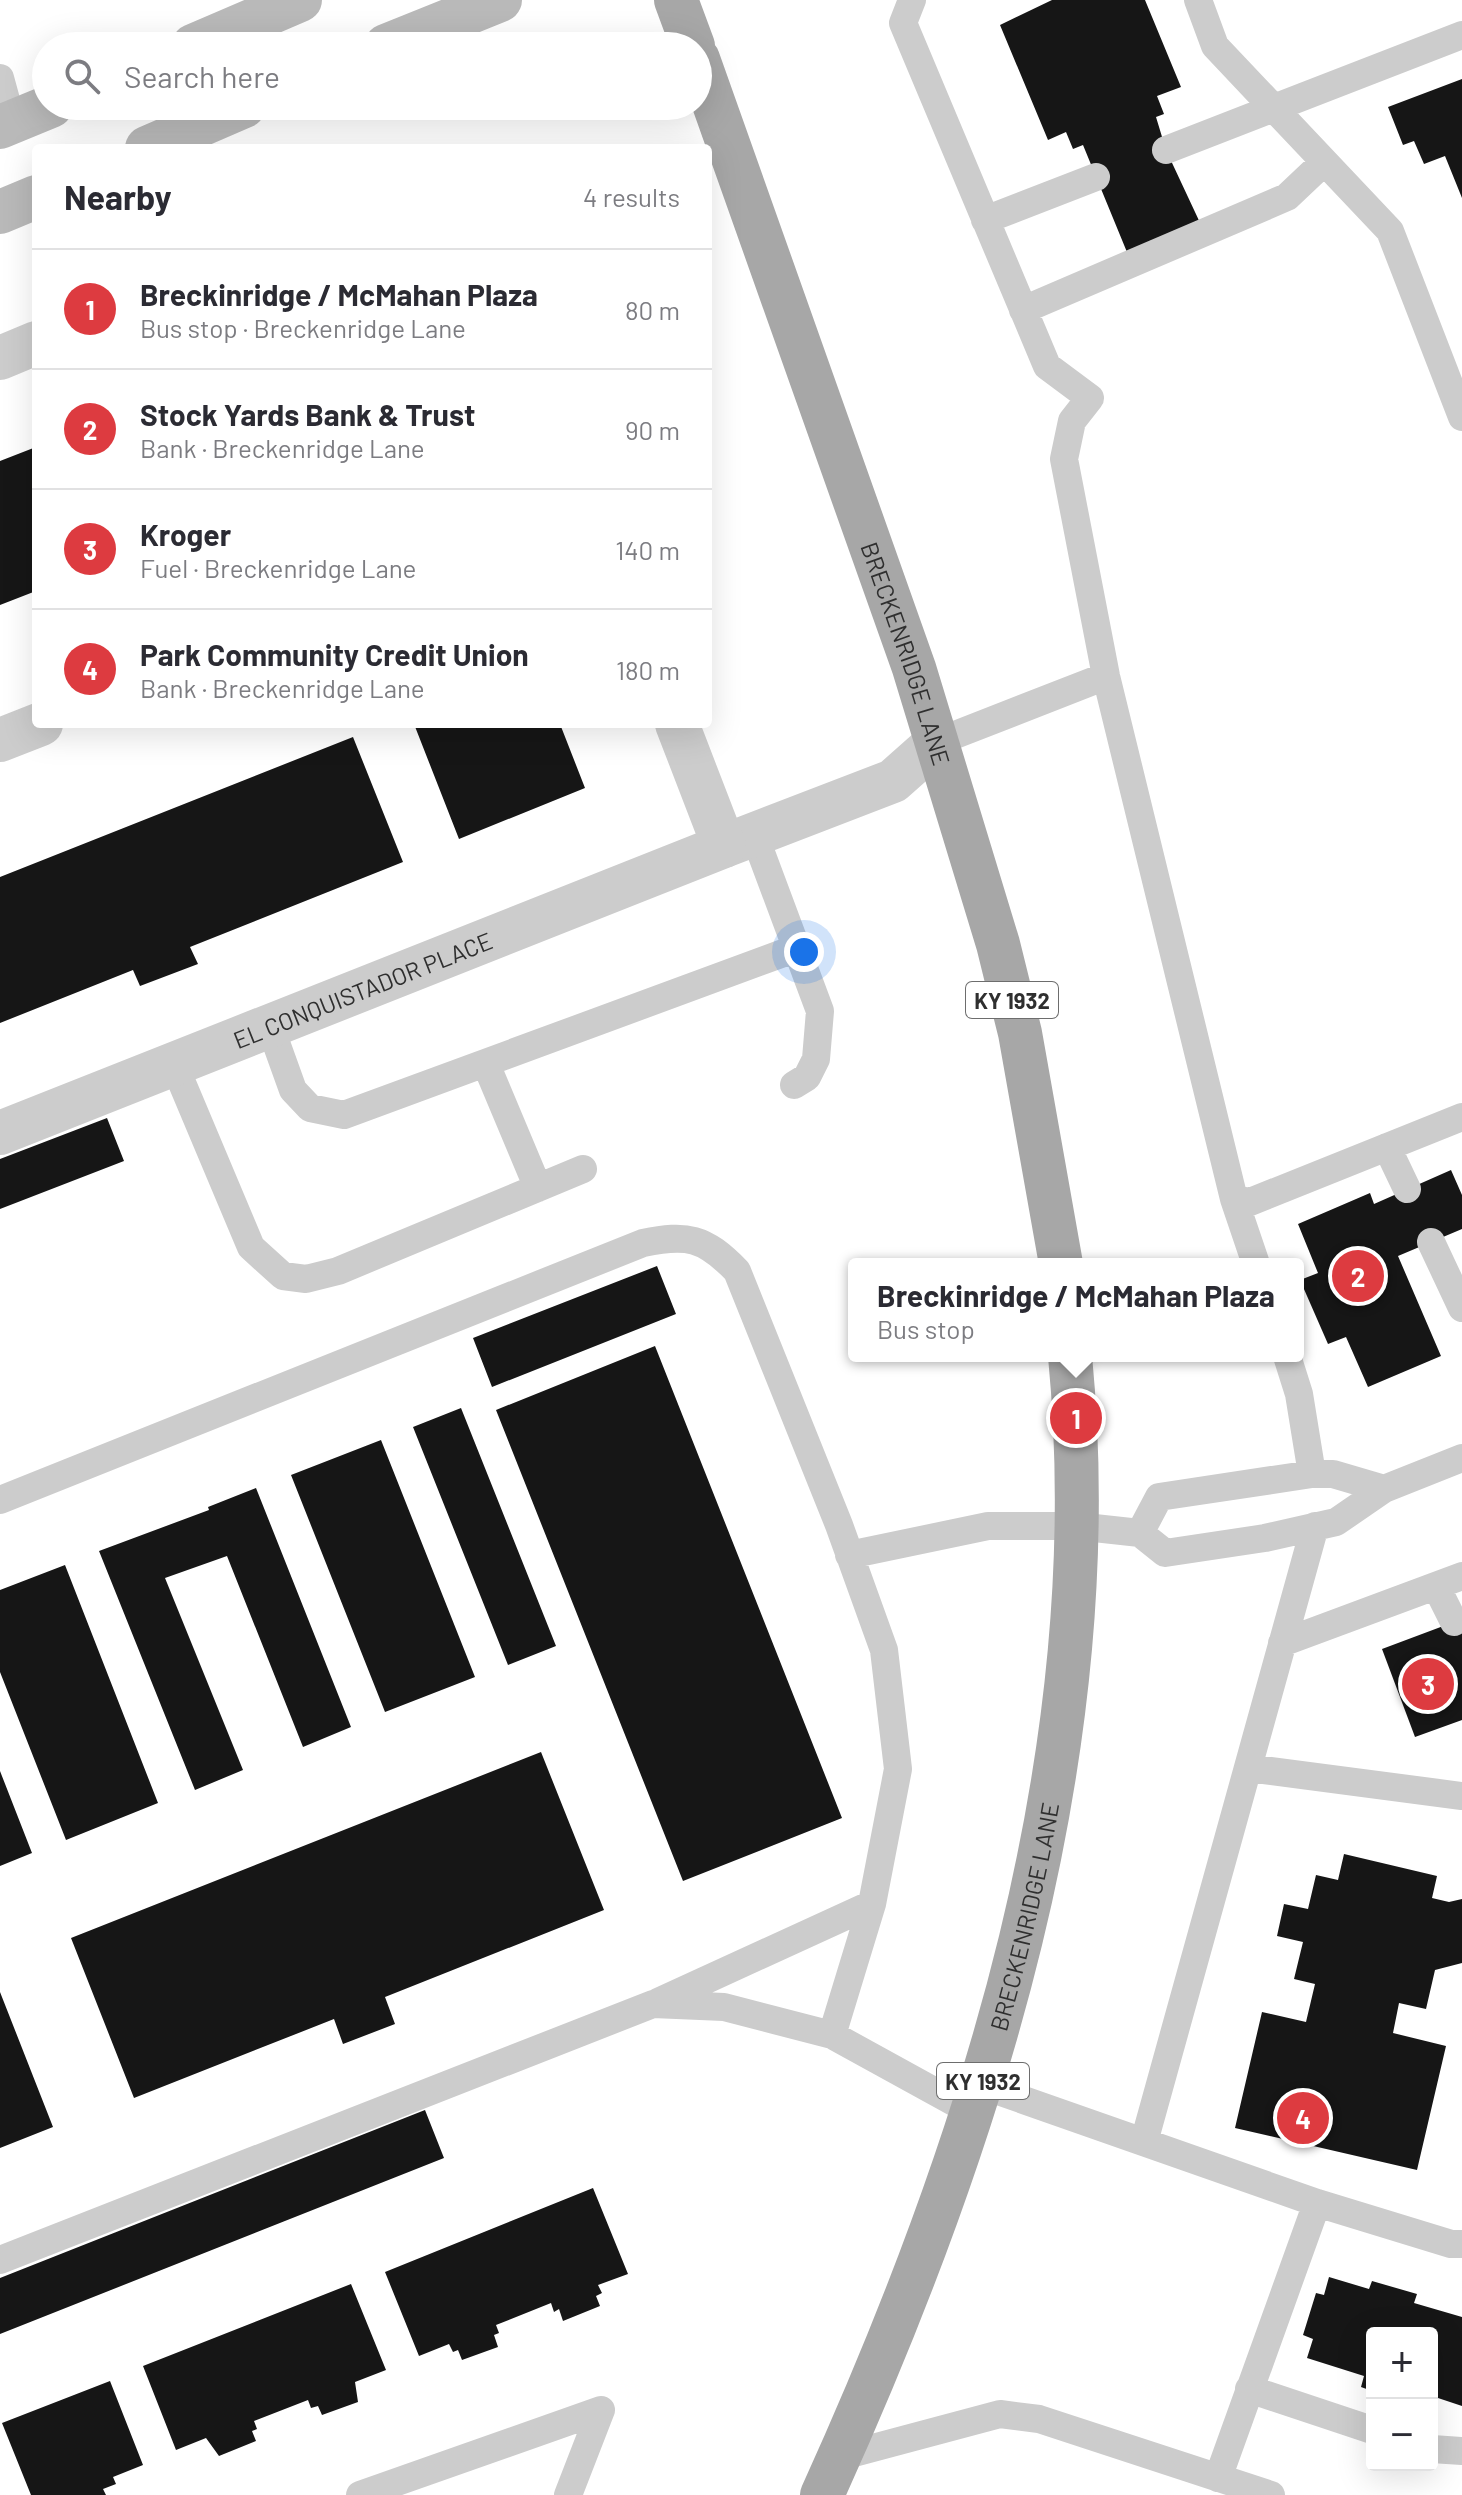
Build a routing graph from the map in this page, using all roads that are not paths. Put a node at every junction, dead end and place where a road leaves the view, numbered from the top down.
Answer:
1 (300, 0) edge
2 (500, 0) edge
3 (676, 0) edge
4 (912, 0) edge
5 (1198, 0) edge
6 (226, 32) edge
7 (421, 32) edge
8 (688, 32) edge
9 (1462, 35) edge
10 (0, 78) edge
11 (712, 98) edge
12 (1275, 110) junction
13 (21, 118) edge
14 (212, 120) edge
15 (156, 144) edge
16 (1166, 150) dead end
17 (1324, 162) junction
18 (1096, 177) dead end
19 (32, 199) edge
20 (0, 212) edge
21 (985, 220) junction
22 (1023, 310) junction
23 (32, 345) edge
24 (0, 358) edge
25 (1462, 417) edge
26 (1106, 676) junction
27 (32, 728) edge
28 (679, 728) edge
29 (0, 740) edge
30 (937, 742) junction
31 (739, 840) junction
32 (797, 948) junction
33 (270, 1026) junction
34 (174, 1064) junction
35 (486, 1064) junction
36 (794, 1085) dead end
37 (1462, 1117) edge
38 (0, 1133) edge
39 (1387, 1147) junction
40 (583, 1169) dead end
41 (538, 1188) junction
42 (1407, 1189) dead end
43 (1234, 1199) junction
44 (1431, 1242) dead end
45 (1060, 1258) edge
46 (1254, 1258) edge
47 (1462, 1308) edge
48 (1071, 1362) edge
49 (1289, 1362) edge
50 (1462, 1458) edge
51 (1312, 1474) junction
52 (1384, 1489) junction
53 (0, 1500) edge
54 (1076, 1526) junction
55 (1315, 1526) junction
56 (1140, 1533) junction
57 (849, 1555) junction
58 (1449, 1581) edge
59 (1454, 1622) dead end
60 (1282, 1643) junction
61 (1248, 1768) junction
62 (1462, 1796) edge
63 (872, 1904) junction
64 (653, 2004) junction
65 (832, 2035) junction
66 (977, 2098) junction
67 (1144, 2142) junction
68 (1317, 2203) junction
69 (1462, 2244) edge
70 (0, 2260) edge
71 (1249, 2389) junction
72 (1366, 2428) edge
73 (1438, 2449) edge
74 (1462, 2451) edge
75 (830, 2476) edge
76 (1218, 2478) junction
77 (360, 2495) edge
78 (568, 2495) edge
79 (1271, 2495) edge

1 - 6 main road
2 - 7 main road
3 - 8 main road
4 - 21 lane
5 - 12 lane
9 - 12 lane
10 - 13 lane
11 - 30 main road, BRECKENRIDGE LANE / KY 1932
12 - 16 lane
12 - 17 lane
14 - 15 main road
17 - 22 lane
17 - 25 lane
18 - 21 lane
19 - 20 main road
21 - 22 lane
22 - 26 lane
23 - 24 street
26 - 30 lane
26 - 43 lane
27 - 29 street
28 - 31 street
30 - 31 street, EL CONQUISTADOR PLACE
30 - 45 main road, BRECKENRIDGE LANE / KY 1932
31 - 32 lane
31 - 33 street, EL CONQUISTADOR PLACE
32 - 35 lane
32 - 36 lane
33 - 34 street, EL CONQUISTADOR PLACE
33 - 35 lane
34 - 38 street, EL CONQUISTADOR PLACE
34 - 41 lane
35 - 41 lane
37 - 39 lane
39 - 42 lane
39 - 43 lane
40 - 41 lane
43 - 46 lane
44 - 47 lane
48 - 54 main road, BRECKENRIDGE LANE / KY 1932
49 - 51 lane
50 - 52 lane
51 - 52 lane
51 - 56 lane
52 - 55 lane
53 - 57 lane
54 - 56 lane
54 - 57 lane
54 - 66 main road, BRECKENRIDGE LANE / KY 1932
55 - 56 lane
55 - 60 lane
57 - 63 lane
58 - 59 lane
58 - 60 lane
60 - 61 lane
61 - 62 lane
61 - 67 lane
63 - 64 lane
63 - 65 lane
64 - 65 lane
64 - 70 lane
65 - 66 lane
66 - 67 lane
66 - 75 main road, BRECKENRIDGE LANE / KY 1932
67 - 68 lane
68 - 69 lane
68 - 71 lane
71 - 72 lane
71 - 76 lane
73 - 74 lane
75 - 76 lane
76 - 79 lane
77 - 78 lane

